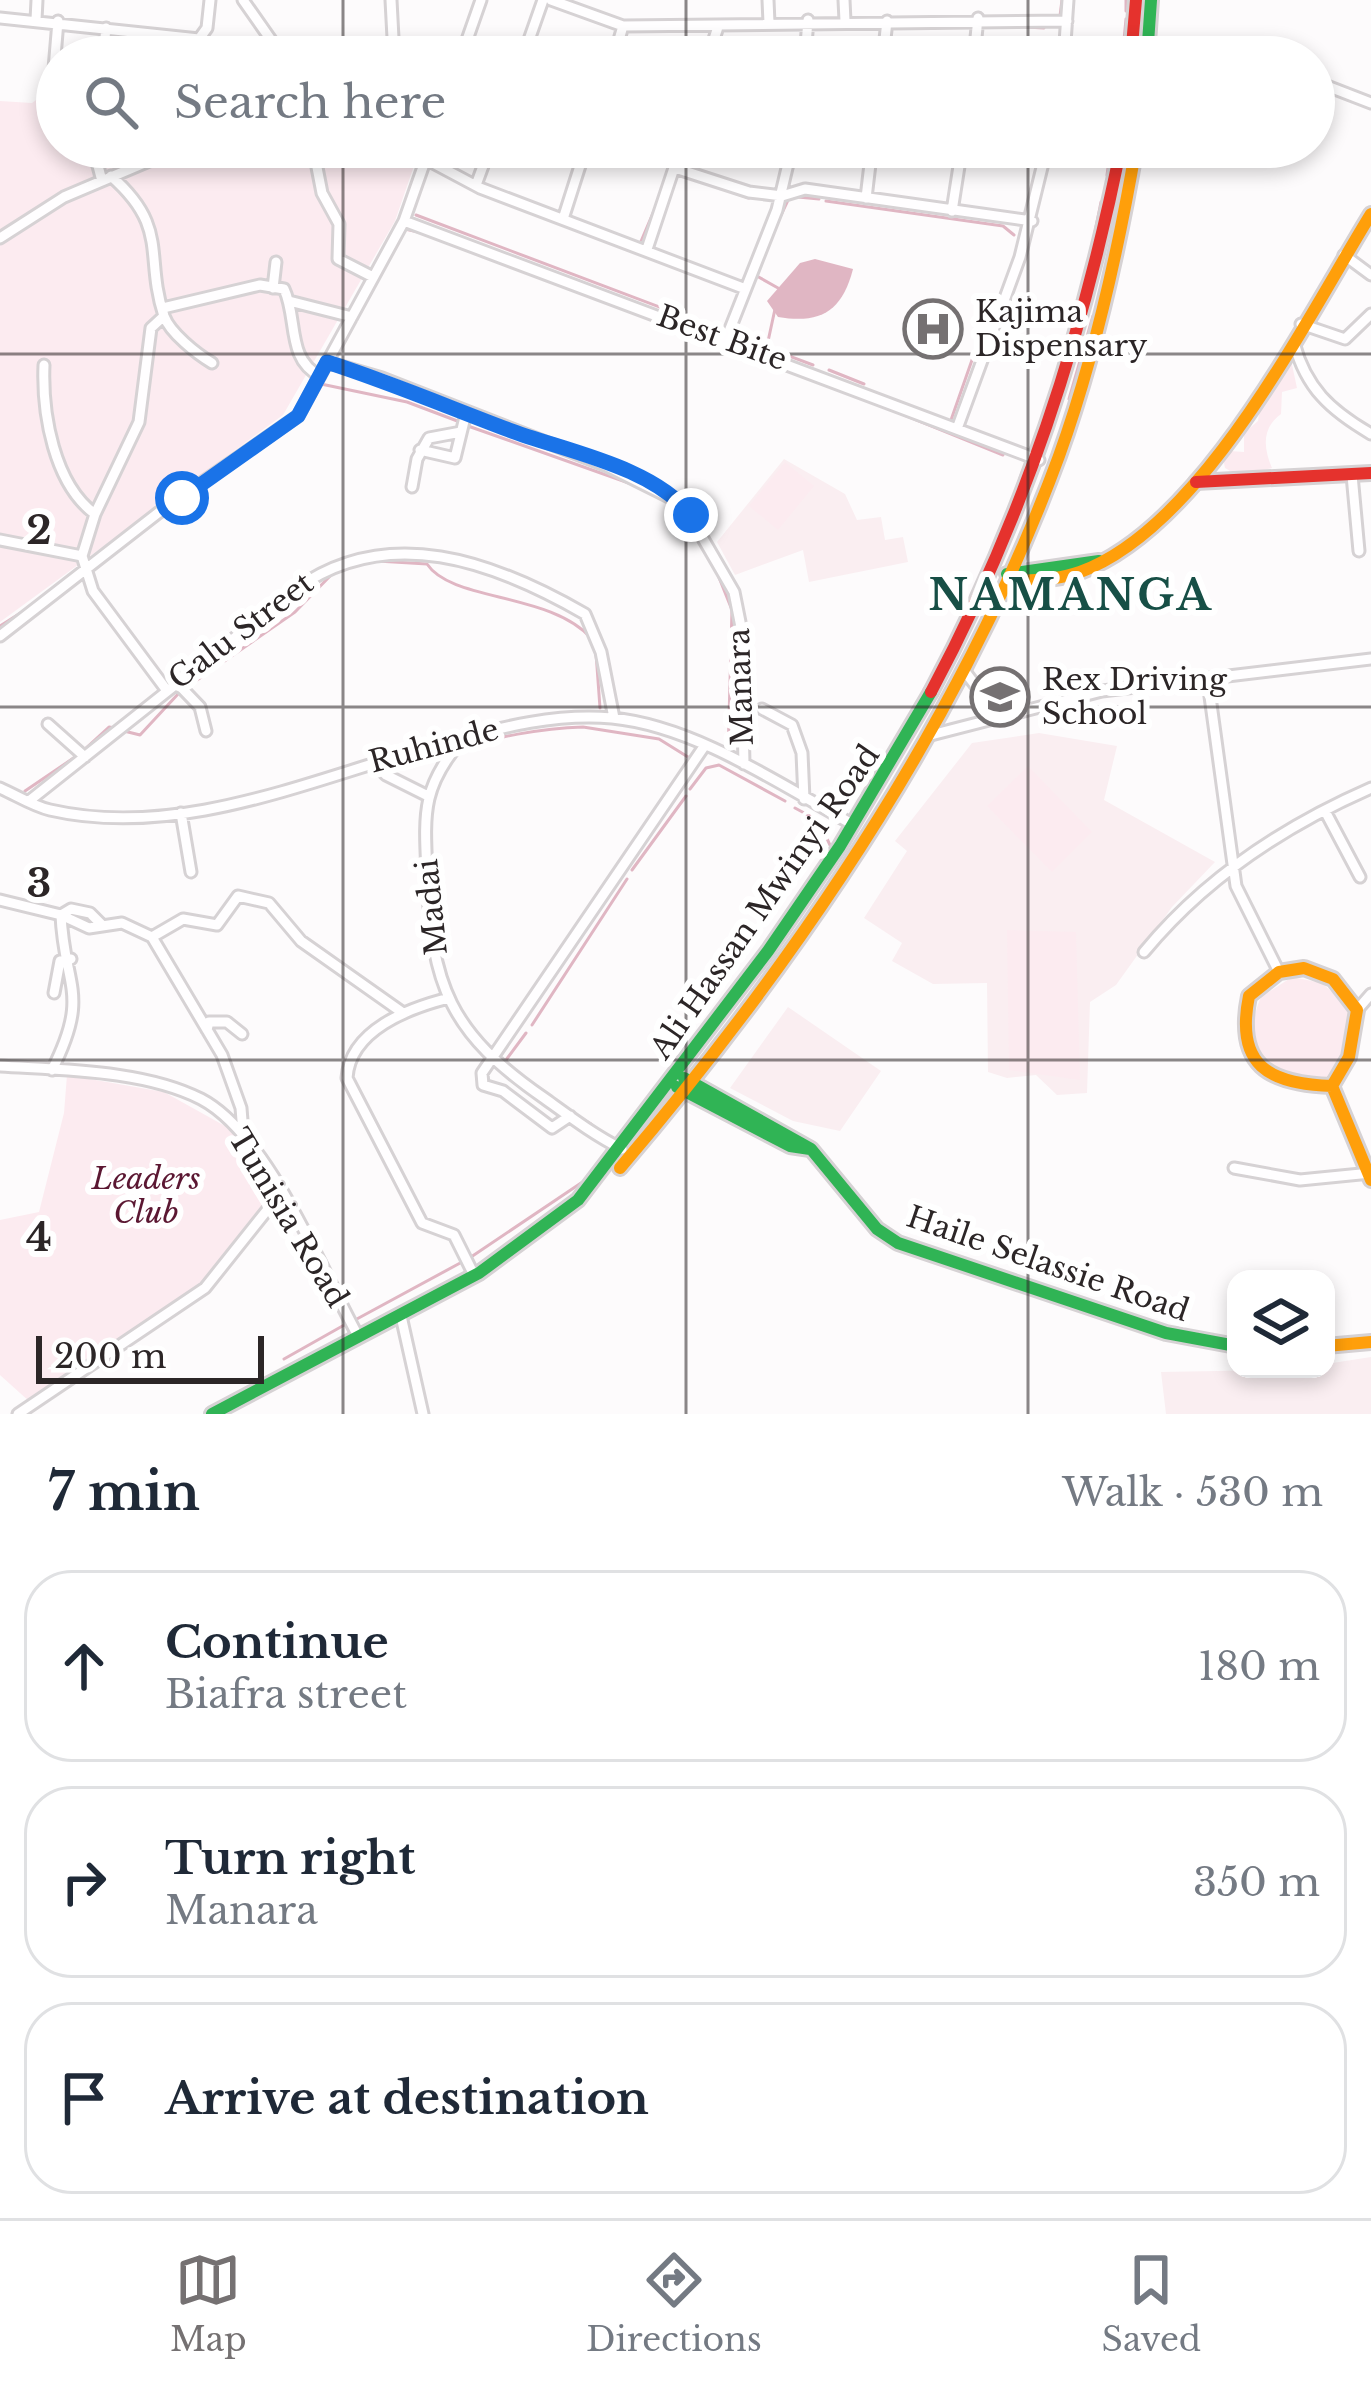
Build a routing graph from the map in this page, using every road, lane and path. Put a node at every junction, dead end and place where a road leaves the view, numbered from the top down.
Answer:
1 (38, 0) edge
2 (210, 0) edge
3 (243, 0) edge
4 (391, 0) edge
5 (481, 0) edge
6 (547, 0) edge
7 (768, 0) edge
8 (844, 0) edge
9 (1068, 0) edge
10 (1136, 0) edge
11 (1150, 0) edge
12 (0, 18) edge
13 (978, 18) junction
14 (36, 20) junction
15 (808, 20) junction
16 (845, 20) junction
17 (58, 21) junction
18 (887, 21) junction
19 (1067, 21) junction
20 (769, 23) junction
21 (623, 26) junction
22 (718, 27) junction
23 (106, 28) junction
24 (57, 36) edge
25 (105, 36) edge
26 (181, 36) edge
27 (201, 36) edge
28 (268, 36) edge
29 (393, 36) edge
30 (468, 36) edge
31 (532, 36) edge
32 (620, 36) edge
33 (715, 36) edge
34 (807, 36) edge
35 (885, 36) edge
36 (976, 36) edge
37 (1066, 36) edge
38 (1133, 36) edge
39 (1148, 36) edge
40 (1335, 89) edge
41 (1371, 103) edge
42 (102, 168) edge
43 (132, 168) edge
44 (317, 168) edge
45 (423, 168) edge
46 (438, 168) edge
47 (482, 168) edge
48 (579, 168) edge
49 (675, 168) joint
50 (788, 168) edge
51 (870, 168) edge
52 (959, 168) edge
53 (1043, 168) edge
54 (1116, 168) edge
55 (1133, 168) edge
56 (106, 179) junction
57 (476, 185) junction
58 (782, 196) junction
59 (866, 198) junction
60 (952, 211) junction
61 (1371, 214) edge
62 (563, 219) junction
63 (404, 221) junction
64 (1032, 221) junction
65 (0, 238) edge
66 (647, 249) junction
67 (1344, 256) junction
68 (276, 262) dead end
69 (1371, 275) edge
70 (373, 278) junction
71 (273, 288) junction
72 (743, 288) junction
73 (289, 301) junction
74 (164, 312) junction
75 (1371, 314) edge
76 (352, 317) junction
77 (1300, 324) junction
78 (1292, 338) junction
79 (726, 339) junction
80 (327, 362) junction
81 (212, 363) dead end
82 (44, 365) dead end
83 (320, 376) junction
84 (463, 423) junction
85 (958, 426) junction
86 (1371, 434) edge
87 (1221, 448) junction
88 (420, 451) junction
89 (1038, 459) junction
90 (1056, 468) junction
91 (1371, 473) edge
92 (1352, 475) junction
93 (1239, 480) junction
94 (1196, 482) junction
95 (412, 487) dead end
96 (95, 514) junction
97 (0, 540) edge
98 (1359, 551) dead end
99 (82, 556) junction
100 (85, 571) junction
101 (1011, 576) junction
102 (991, 582) junction
103 (0, 636) edge
104 (1371, 659) edge
105 (966, 673) junction
106 (176, 681) junction
107 (1208, 682) junction
108 (165, 688) junction
109 (762, 710) dead end
110 (614, 718) junction
111 (1001, 719) junction
112 (48, 724) dead end
113 (206, 730) dead end
114 (931, 735) junction
115 (464, 736) junction
116 (704, 748) junction
117 (85, 757) junction
118 (374, 762) junction
119 (744, 764) junction
120 (0, 788) edge
121 (1371, 788) edge
122 (426, 795) junction
123 (804, 799) junction
124 (29, 801) junction
125 (1325, 812) junction
126 (182, 814) junction
127 (854, 825) junction
128 (866, 838) junction
129 (1233, 866) junction
130 (191, 872) dead end
131 (1360, 877) dead end
132 (0, 900) edge
133 (61, 914) junction
134 (152, 937) junction
135 (1144, 952) dead end
136 (71, 959) junction
137 (1279, 972) junction
138 (54, 994) dead end
139 (1371, 994) edge
140 (448, 998) junction
141 (1357, 1010) junction
142 (403, 1013) junction
143 (208, 1026) junction
144 (242, 1034) dead end
145 (492, 1062) junction
146 (0, 1064) edge
147 (52, 1070) junction
148 (673, 1077) junction
149 (1332, 1086) junction
150 (686, 1087) junction
151 (570, 1116) junction
152 (244, 1133) junction
153 (622, 1149) junction
154 (1234, 1168) dead end
155 (1370, 1176) edge
156 (280, 1194) junction
157 (473, 1273) junction
158 (401, 1316) junction
159 (358, 1336) junction
160 (1371, 1342) edge
161 (1227, 1344) edge
162 (1335, 1345) edge
163 (18, 1414) edge
164 (212, 1414) edge
165 (231, 1414) edge
166 (423, 1414) edge

1 - 14 street
2 - 27 street
3 - 28 street
4 - 29 street
5 - 30 street
6 - 21 street
6 - 31 street
7 - 20 street
8 - 16 street
9 - 19 street
10 - 38 main road
11 - 39 main road
12 - 14 street
13 - 18 street
13 - 19 street
13 - 36 street
14 - 17 street
15 - 16 street
15 - 20 street
15 - 34 street
16 - 18 street
17 - 23 street
17 - 24 street
18 - 35 street
19 - 37 street
20 - 22 street
21 - 22 street
21 - 32 street
22 - 33 street
23 - 25 street
23 - 26 street
40 - 41 street
42 - 56 street
43 - 56 street
44 - 70 street
45 - 63 street
46 - 57 street
47 - 57 street
48 - 62 street
49 - 58 street
49 - 66 street
50 - 58 street
51 - 59 street
52 - 60 street
53 - 64 street
54 - 89 main road, Ali Hassan Mwinyi Road
55 - 90 main road, Ali Hassan Mwinyi Road
56 - 65 street
56 - 74 street
57 - 62 street
58 - 59 street
58 - 72 street
59 - 60 street
60 - 64 street
61 - 67 main road
62 - 66 street
63 - 70 street
63 - 79 street, Best Bite
64 - 85 street
66 - 72 street
67 - 69 street
67 - 77 main road
68 - 71 street
70 - 76 street
71 - 73 street
71 - 74 street
72 - 79 street
73 - 76 street
73 - 83 street
74 - 81 street
74 - 96 street
75 - 77 street
76 - 80 street
77 - 78 main road
78 - 86 street
78 - 87 main road
79 - 85 street, Best Bite
80 - 83 street
80 - 84 street, Manara
82 - 96 street
83 - 100 street
84 - 88 street
84 - 88 street
84 - 119 street, Manara
85 - 89 street, Best Bite
87 - 93 main road
87 - 94 main road
88 - 95 street
89 - 90 street, Best Bite
89 - 102 main road, Ali Hassan Mwinyi Road
90 - 101 main road, Ali Hassan Mwinyi Road
91 - 92 main road
92 - 93 main road
92 - 98 street
93 - 94 main road
94 - 101 main road
96 - 99 street
97 - 99 street
99 - 100 street
100 - 103 street
100 - 108 street
101 - 102 main road
101 - 105 main road, Ali Hassan Mwinyi Road
102 - 127 main road, Ali Hassan Mwinyi Road
104 - 107 street
105 - 111 street
105 - 114 main road, Ali Hassan Mwinyi Road
106 - 108 street, Galu Street
106 - 110 street, Galu Street
106 - 113 street
107 - 111 street
107 - 129 street
108 - 117 street, Galu Street
109 - 123 street
110 - 115 street, Ruhinde
110 - 116 street, Ruhinde
111 - 114 street
112 - 117 street
114 - 128 main road, Ali Hassan Mwinyi Road
115 - 118 street, Ruhinde
115 - 122 street
116 - 119 street, Ruhinde
116 - 145 street, Manara
117 - 124 street, Galu Street
118 - 122 street
118 - 126 street, Ruhinde
119 - 123 street, Ruhinde
120 - 124 street, Ruhinde
121 - 125 street
122 - 140 street, Madai
123 - 127 street, Ruhinde
124 - 126 street, Ruhinde
125 - 129 street
125 - 131 street
126 - 130 street
127 - 128 street, Ruhinde
127 - 148 main road, Ali Hassan Mwinyi Road
128 - 150 main road, Ali Hassan Mwinyi Road
129 - 135 street
129 - 137 street
132 - 133 street
133 - 134 street
133 - 136 street
134 - 142 street
134 - 143 street
136 - 138 street
136 - 147 street
137 - 141 main road
137 - 149 main road
139 - 141 street
140 - 142 street
140 - 145 street, Madai
141 - 149 main road
142 - 157 street
143 - 144 street
143 - 152 street
145 - 151 street, Madai
145 - 151 street
146 - 147 street, Tunisia Road
147 - 152 street, Tunisia Road
148 - 150 main road, Haile Selassie Road
148 - 153 main road, Ali Hassan Mwinyi Road
149 - 155 main road
150 - 158 main road, Ali Hassan Mwinyi Road
150 - 161 main road, Haile Selassie Road
151 - 153 street, Madai
152 - 156 street, Tunisia Road
153 - 157 main road, Ali Hassan Mwinyi Road
154 - 155 street
156 - 159 street, Tunisia Road
156 - 163 street
157 - 159 main road, Ali Hassan Mwinyi Road
158 - 159 main road, Ali Hassan Mwinyi Road
158 - 166 street
159 - 164 main road, Ali Hassan Mwinyi Road
159 - 165 main road, Ali Hassan Mwinyi Road
160 - 162 main road

